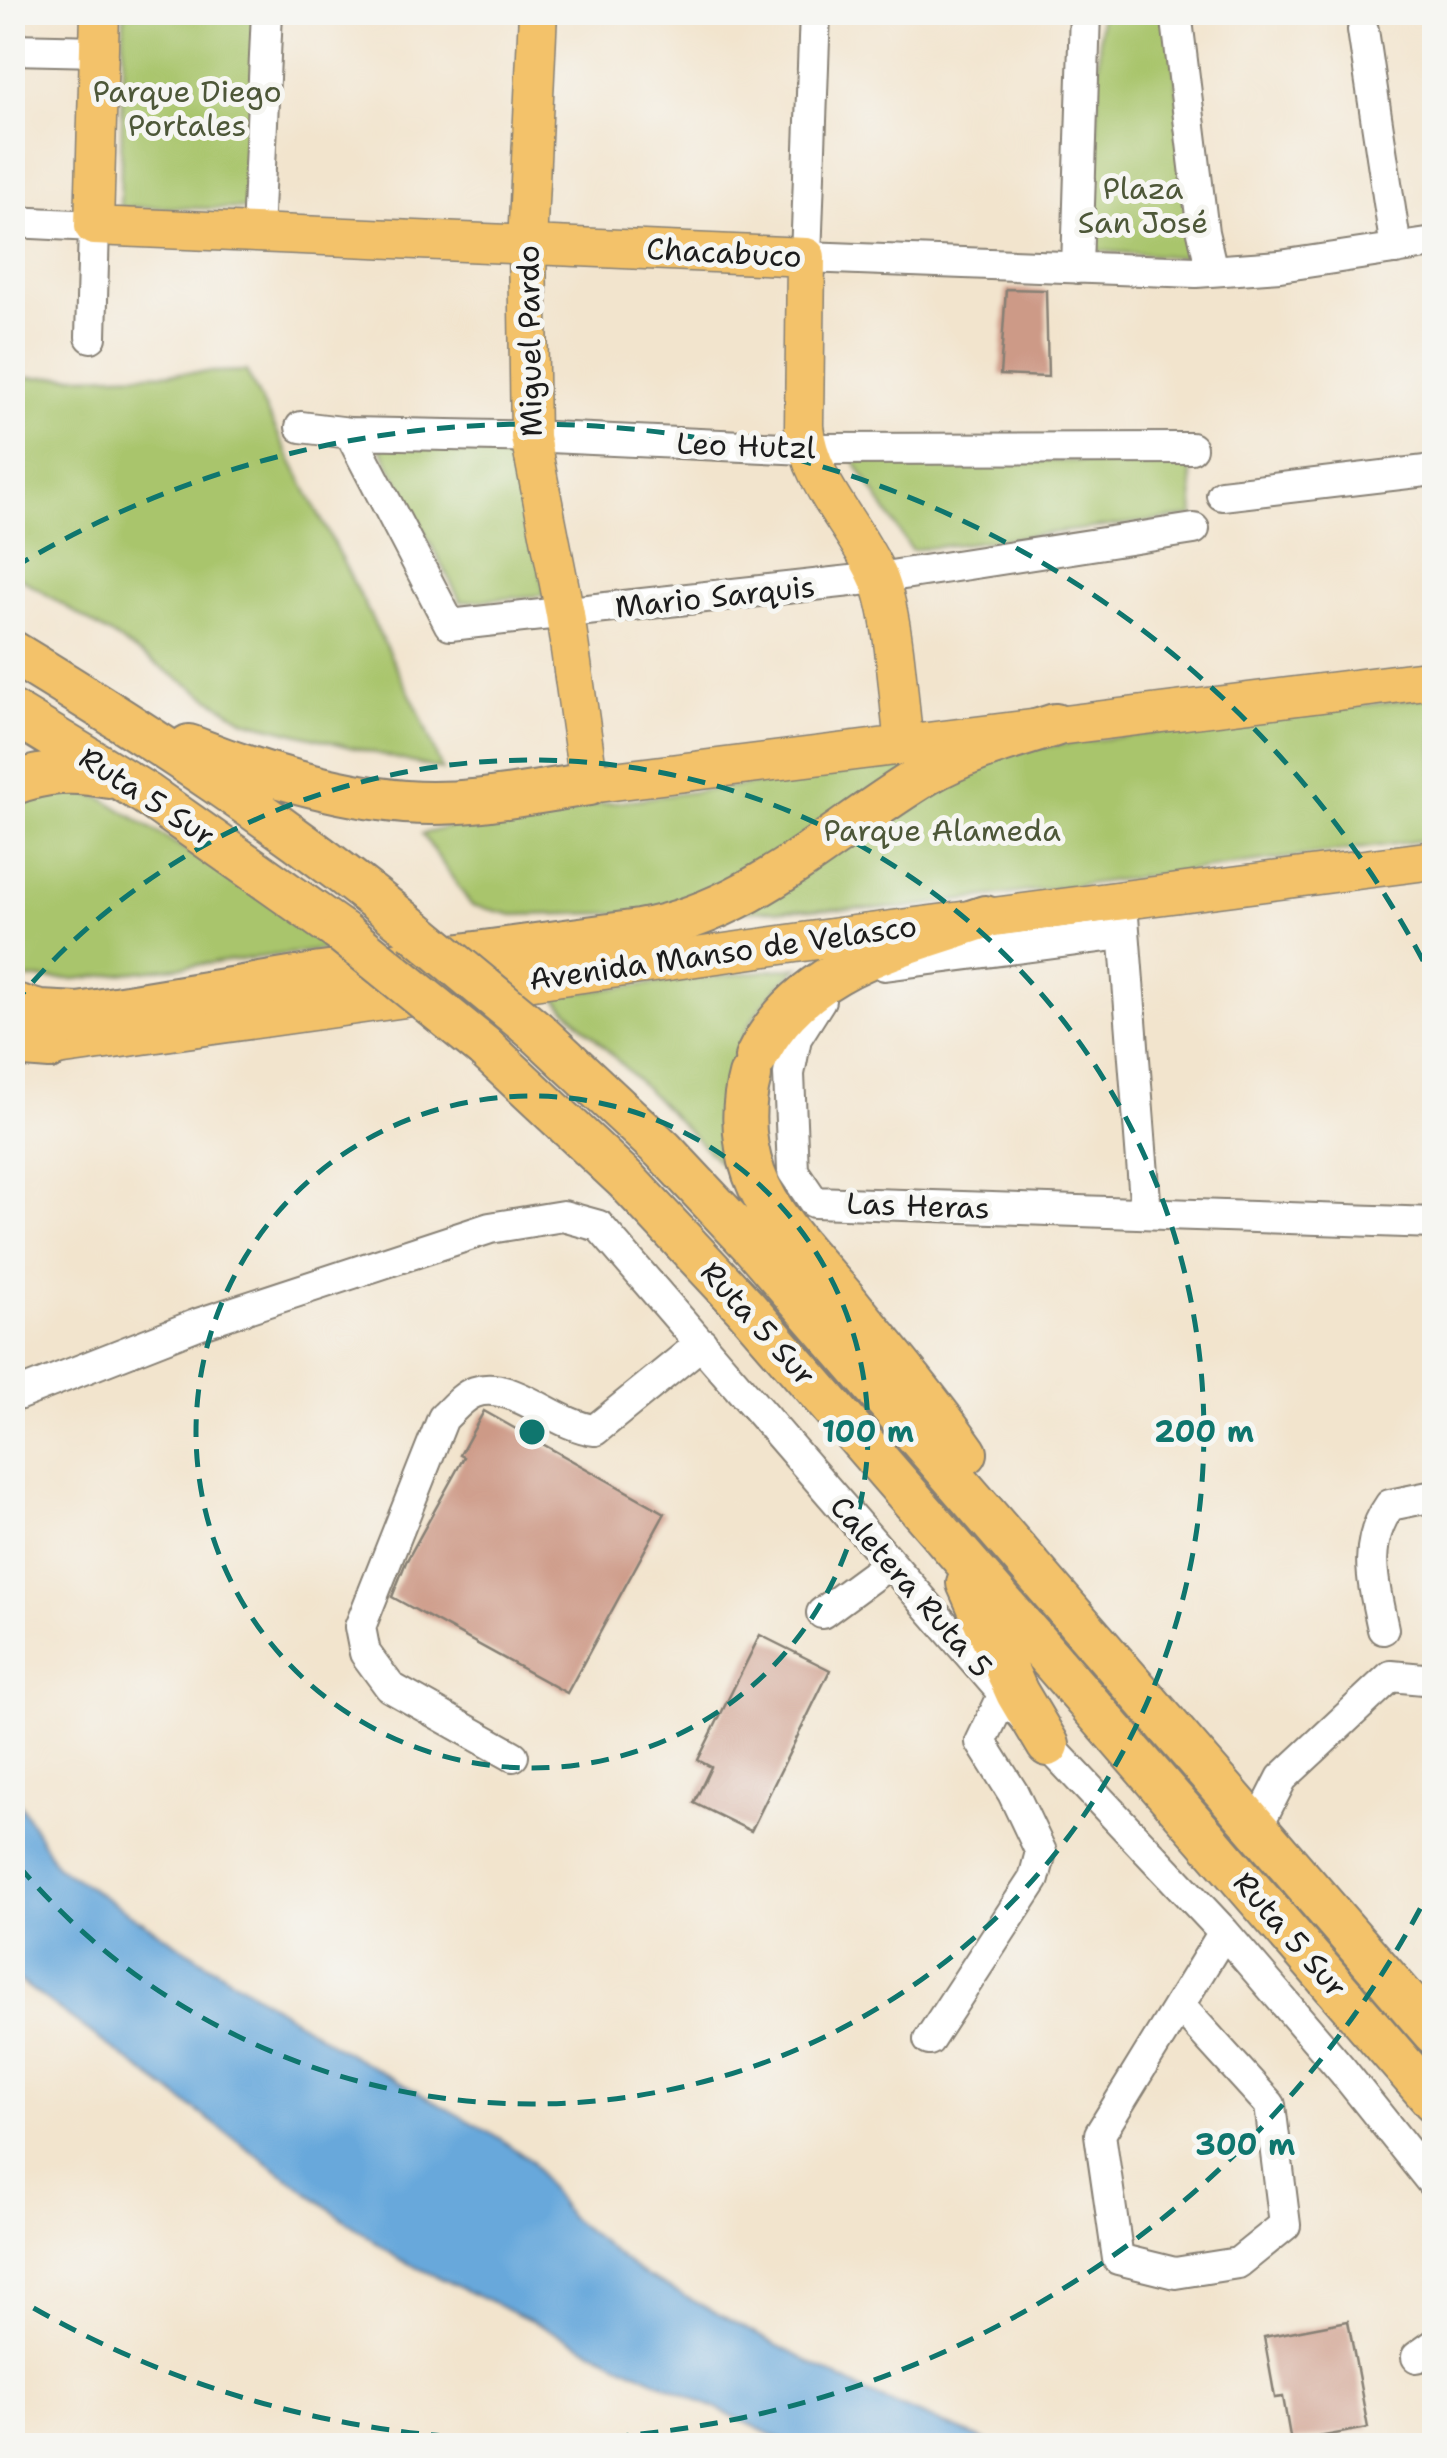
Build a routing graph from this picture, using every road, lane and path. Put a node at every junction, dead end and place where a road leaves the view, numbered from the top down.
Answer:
1 (100, 12) edge
2 (267, 12) edge
3 (538, 12) edge
4 (815, 12) edge
5 (1085, 12) edge
6 (1176, 12) edge
7 (1363, 30) dead end
8 (12, 50) edge
9 (98, 51) junction
10 (12, 222) edge
11 (94, 226) junction
12 (257, 233) junction
13 (1434, 243) edge
14 (527, 245) junction
15 (1396, 248) junction
16 (806, 257) junction
17 (1077, 268) junction
18 (1212, 271) junction
19 (90, 337) dead end
20 (301, 427) dead end
21 (350, 433) junction
22 (530, 436) junction
23 (1191, 448) dead end
24 (807, 449) junction
25 (1434, 470) edge
26 (1222, 495) dead end
27 (1194, 530) dead end
28 (878, 578) junction
29 (565, 614) junction
30 (12, 652) edge
31 (1434, 679) edge
32 (12, 712) edge
33 (122, 720) junction
34 (1055, 725) joint
35 (906, 765) junction
36 (12, 784) edge
37 (590, 784) junction
38 (146, 794) junction
39 (1434, 860) edge
40 (985, 917) junction
41 (1123, 917) junction
42 (12, 1004) edge
43 (25, 1049) edge
44 (1146, 1213) junction
45 (1434, 1223) edge
46 (702, 1343) junction
47 (12, 1397) edge
48 (1434, 1496) edge
49 (939, 1530) junction
50 (890, 1563) junction
51 (822, 1614) dead end
52 (1082, 1624) junction
53 (1383, 1630) dead end
54 (1434, 1680) edge
55 (1004, 1694) junction
56 (1048, 1745) junction
57 (512, 1756) dead end
58 (1256, 1830) junction
59 (1224, 1932) junction
60 (1179, 2005) junction
61 (1434, 2032) edge
62 (929, 2040) dead end
63 (1434, 2100) edge
64 (1434, 2185) edge

1 - 9 main road
2 - 12 street
3 - 14 main road, Miguel Pardo
4 - 16 street
5 - 17 street
6 - 18 street
7 - 15 street
8 - 9 street
9 - 11 main road
10 - 11 street, Chacabuco
11 - 12 main road, Chacabuco
11 - 19 street
12 - 14 main road, Chacabuco
13 - 15 street, Chacabuco
14 - 16 main road, Chacabuco
14 - 22 main road, Miguel Pardo
15 - 18 street, Chacabuco
16 - 17 street, Chacabuco
16 - 24 main road
17 - 18 street, Chacabuco
20 - 21 street, Leo Hutzl
21 - 22 street, Leo Hutzl
21 - 29 street, Mario Sarquis
22 - 24 street, Leo Hutzl
22 - 29 main road, Miguel Pardo
23 - 24 street, Leo Hutzl
24 - 28 main road
25 - 26 street
27 - 28 street, Mario Sarquis
28 - 29 street, Mario Sarquis
28 - 35 main road
29 - 37 main road, Miguel Pardo
30 - 33 highway, Ruta 5 Sur
31 - 34 main road
32 - 38 highway, Ruta 5 Sur
33 - 37 highway
33 - 52 highway, Ruta 5 Sur, bridge
34 - 35 highway
35 - 37 main road
35 - 42 highway
36 - 38 highway
38 - 49 highway, Ruta 5 Sur, bridge
39 - 41 main road, Avenida Manso de Velasco
40 - 41 main road, Avenida Manso de Velasco
40 - 43 main road, Avenida Manso de Velasco
40 - 52 highway
41 - 44 street
41 - 44 street, Las Heras
44 - 45 street, Las Heras
46 - 47 street, Caletera Ruta 5
46 - 50 street, Caletera Ruta 5
46 - 57 street
48 - 53 street
49 - 56 highway
49 - 63 highway, Ruta 5 Sur
50 - 51 street
50 - 55 street, Caletera Ruta 5
52 - 58 highway, Ruta 5 Sur
54 - 58 street
55 - 56 street, Caletera Ruta 5
55 - 62 street
56 - 59 street, Caletera Ruta 5
58 - 61 highway, Ruta 5 Sur
59 - 60 street
59 - 64 street, Caletera Ruta 5
60 - 60 street

